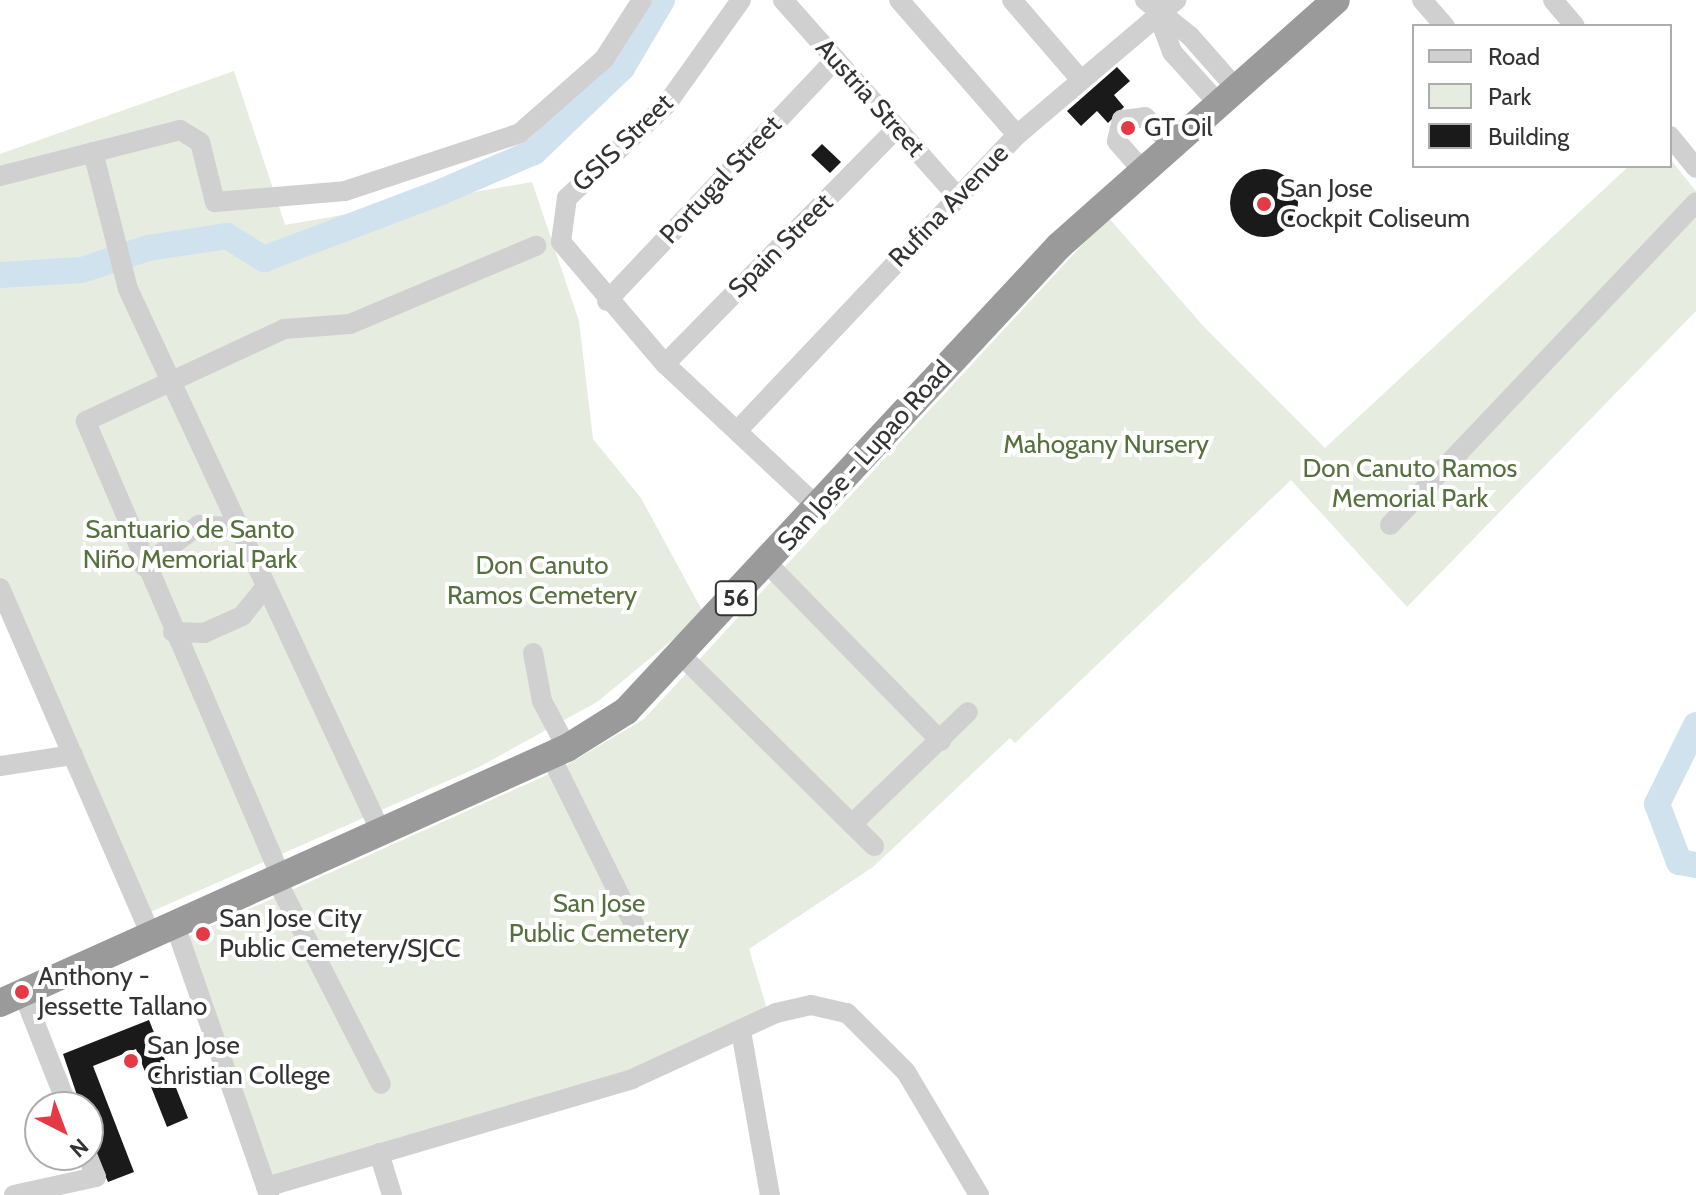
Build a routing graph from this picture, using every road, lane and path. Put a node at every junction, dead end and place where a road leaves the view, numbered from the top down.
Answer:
1 (642, 0) edge
2 (741, 0) edge
3 (783, 0) edge
4 (899, 0) edge
5 (1012, 0) edge
6 (1176, 0) edge
7 (1336, 0) edge
8 (1422, 0) edge
9 (1553, 0) edge
10 (1152, 8) edge
11 (1443, 24) edge
12 (1573, 24) edge
13 (836, 59) junction
14 (1080, 79) junction
15 (1226, 95) junction
16 (897, 128) junction
17 (1017, 135) junction
18 (1672, 138) edge
19 (1171, 144) junction
20 (93, 152) junction
21 (1696, 168) edge
22 (1142, 170) junction
23 (0, 176) edge
24 (957, 196) junction
25 (1696, 202) edge
26 (536, 246) dead end
27 (607, 301) junction
28 (665, 364) junction
29 (177, 380) junction
30 (739, 429) junction
31 (818, 507) junction
32 (1390, 525) dead end
33 (238, 528) junction
34 (767, 563) junction
35 (144, 566) junction
36 (0, 588) edge
37 (265, 588) junction
38 (173, 632) junction
39 (533, 653) dead end
40 (683, 657) junction
41 (968, 712) dead end
42 (941, 741) junction
43 (559, 752) junction
44 (73, 755) junction
45 (0, 766) edge
46 (852, 824) junction
47 (381, 832) junction
48 (874, 846) dead end
49 (278, 878) junction
50 (634, 924) dead end
51 (163, 931) junction
52 (11, 998) edge
53 (741, 1031) junction
54 (381, 1084) dead end
55 (60, 1091) edge
56 (379, 1153) junction
57 (94, 1171) edge
58 (267, 1191) edge
59 (14, 1195) edge
60 (392, 1195) edge
61 (770, 1195) edge
62 (979, 1195) edge

1 - 20 street
2 - 27 street, GSIS Street
3 - 13 street, Austria Street
4 - 17 street
5 - 14 street
6 - 10 street, Rufina Avenue
7 - 15 highway, San Jose - Lupao Road / 56
8 - 11 street
9 - 12 street
10 - 14 street, Rufina Avenue
10 - 15 street
13 - 16 street, Austria Street
13 - 27 street, Portugal Street
14 - 17 street, Rufina Avenue
15 - 19 highway, San Jose - Lupao Road / 56
16 - 24 street, Austria Street
16 - 28 street, Spain Street
17 - 24 street, Rufina Avenue
18 - 21 street
19 - 22 highway, San Jose - Lupao Road / 56
19 - 22 street
20 - 23 street
20 - 29 street
22 - 31 highway, San Jose - Lupao Road / 56
24 - 30 street, Rufina Avenue
25 - 32 street
26 - 29 street
27 - 28 street
28 - 30 street
29 - 33 street
29 - 35 street
30 - 31 street
31 - 34 highway, San Jose - Lupao Road / 56
33 - 35 street
33 - 37 street
34 - 40 highway, San Jose - Lupao Road / 56
34 - 42 street
35 - 38 street
36 - 44 street
37 - 38 street
37 - 47 street
38 - 49 street
39 - 43 street
40 - 43 highway, San Jose - Lupao Road / 56
40 - 46 street
41 - 42 street
42 - 46 street
43 - 47 highway, San Jose - Lupao Road / 56
43 - 50 street
44 - 45 street
44 - 51 street
46 - 48 street
47 - 49 highway, San Jose - Lupao Road / 56
49 - 51 highway, San Jose - Lupao Road / 56
49 - 54 street
51 - 52 highway, San Jose - Lupao Road / 56
51 - 58 street
52 - 55 street
53 - 56 street
53 - 61 street
53 - 62 street
56 - 58 street
56 - 60 street
57 - 59 street

